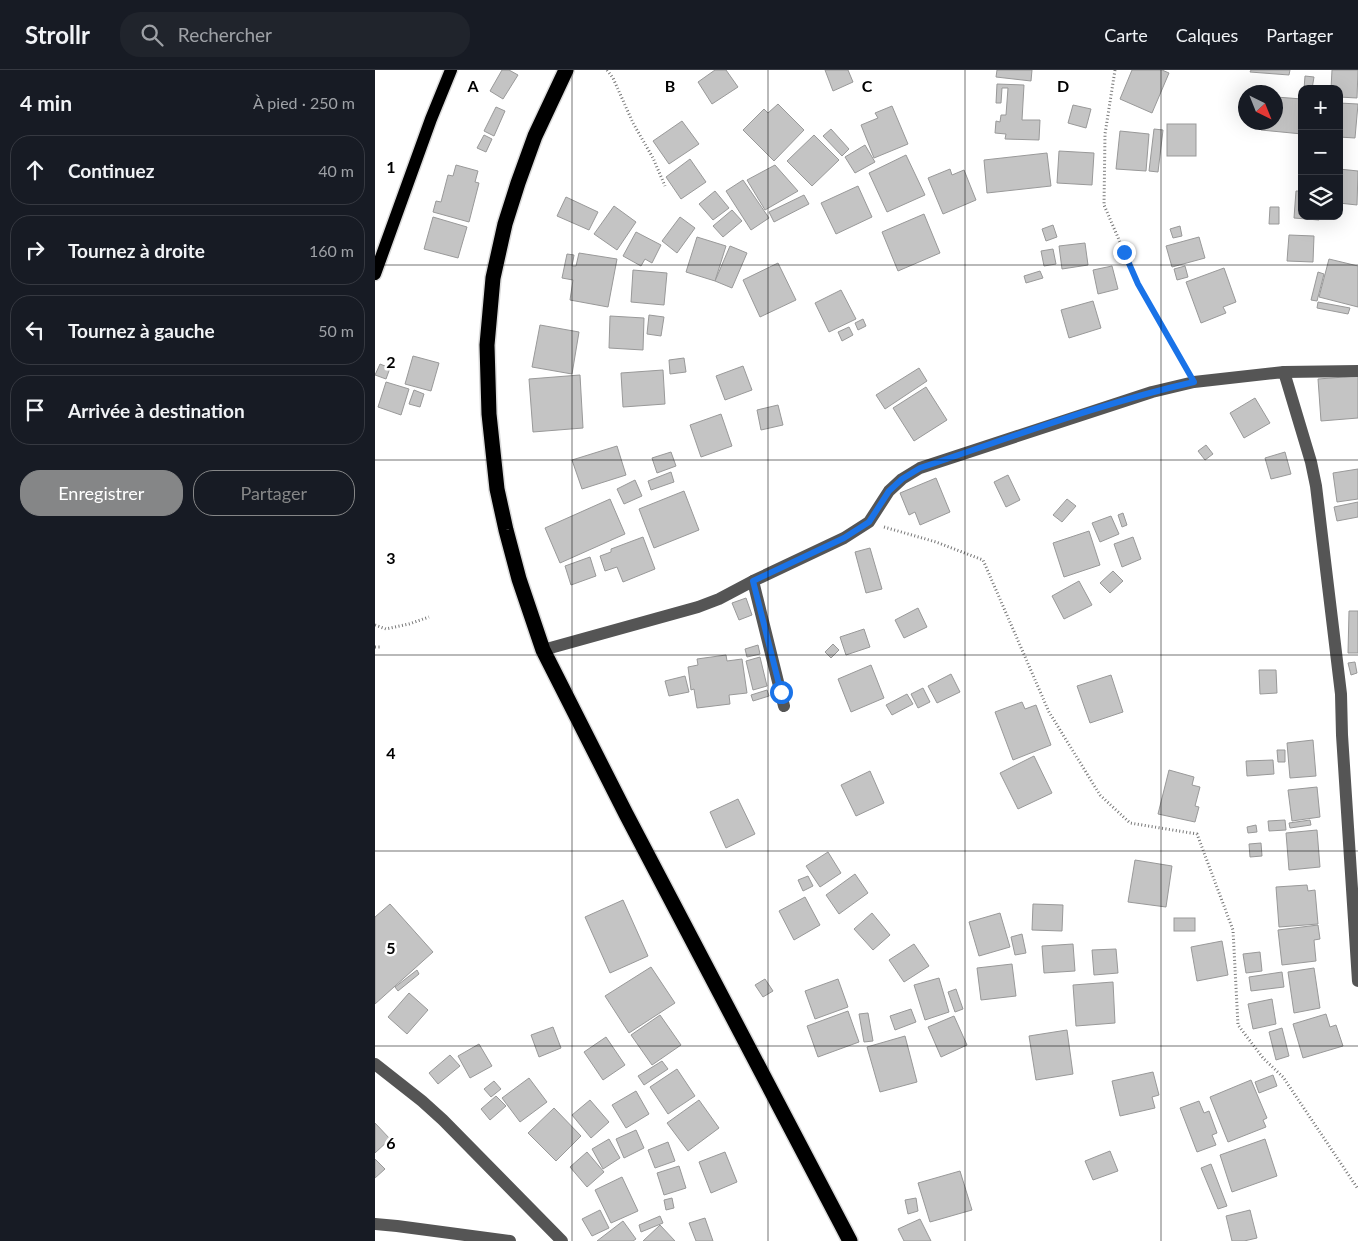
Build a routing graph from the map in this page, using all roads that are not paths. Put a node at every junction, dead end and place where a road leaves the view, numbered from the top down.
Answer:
1 (451, 70) edge
2 (566, 70) edge
3 (375, 274) edge
4 (1358, 371) edge
5 (1284, 372) junction
6 (753, 581) junction
7 (543, 650) junction
8 (784, 706) dead end
9 (1358, 804) edge
10 (1347, 812) junction
11 (1357, 966) edge
12 (1358, 982) edge
13 (375, 1064) edge
14 (375, 1224) edge
15 (510, 1241) edge
16 (561, 1241) edge
17 (850, 1241) edge

1 - 3 main road
2 - 7 highway
4 - 5 street
5 - 6 street
5 - 10 street
6 - 7 street
6 - 8 street
7 - 17 highway
9 - 10 street
10 - 11 street
11 - 12 street
13 - 16 street
14 - 15 street

